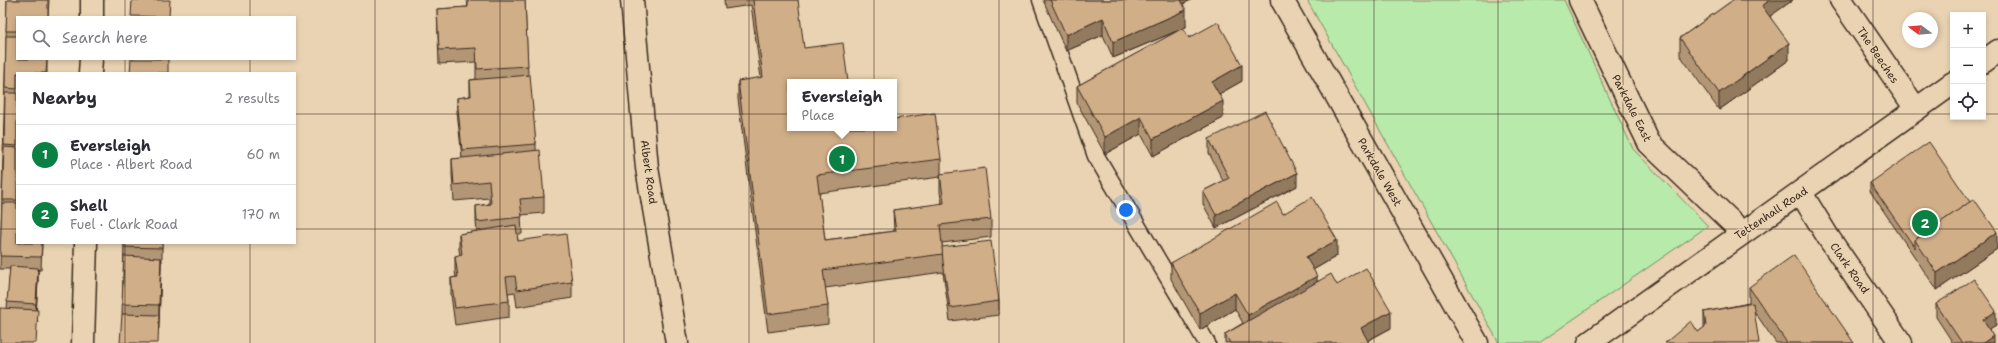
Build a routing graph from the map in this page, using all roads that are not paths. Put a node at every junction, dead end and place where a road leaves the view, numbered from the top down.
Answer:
1 (92, 0) edge
2 (632, 0) edge
3 (1041, 0) edge
4 (1282, 0) edge
5 (1580, 0) edge
6 (1841, 0) edge
7 (92, 16) edge
8 (1998, 51) edge
9 (91, 60) edge
10 (1986, 60) edge
11 (90, 72) edge
12 (1952, 84) edge
13 (1916, 109) junction
14 (1801, 193) junction
15 (1742, 232) junction
16 (86, 244) edge
17 (84, 343) edge
18 (677, 343) edge
19 (1207, 343) edge
20 (1477, 343) edge
21 (1589, 343) edge
22 (1901, 343) edge

1 - 7 main road
2 - 18 main road, Albert Road
3 - 19 lane
4 - 20 main road, Parkdale West
5 - 15 main road, Parkdale East
6 - 13 main road, The Beeches
8 - 10 main road
9 - 11 main road
12 - 13 main road, Tettenhall Road
13 - 14 main road, Tettenhall Road
14 - 15 main road, Tettenhall Road
14 - 22 main road, Clark Road
15 - 21 main road, Tettenhall Road
16 - 17 main road

